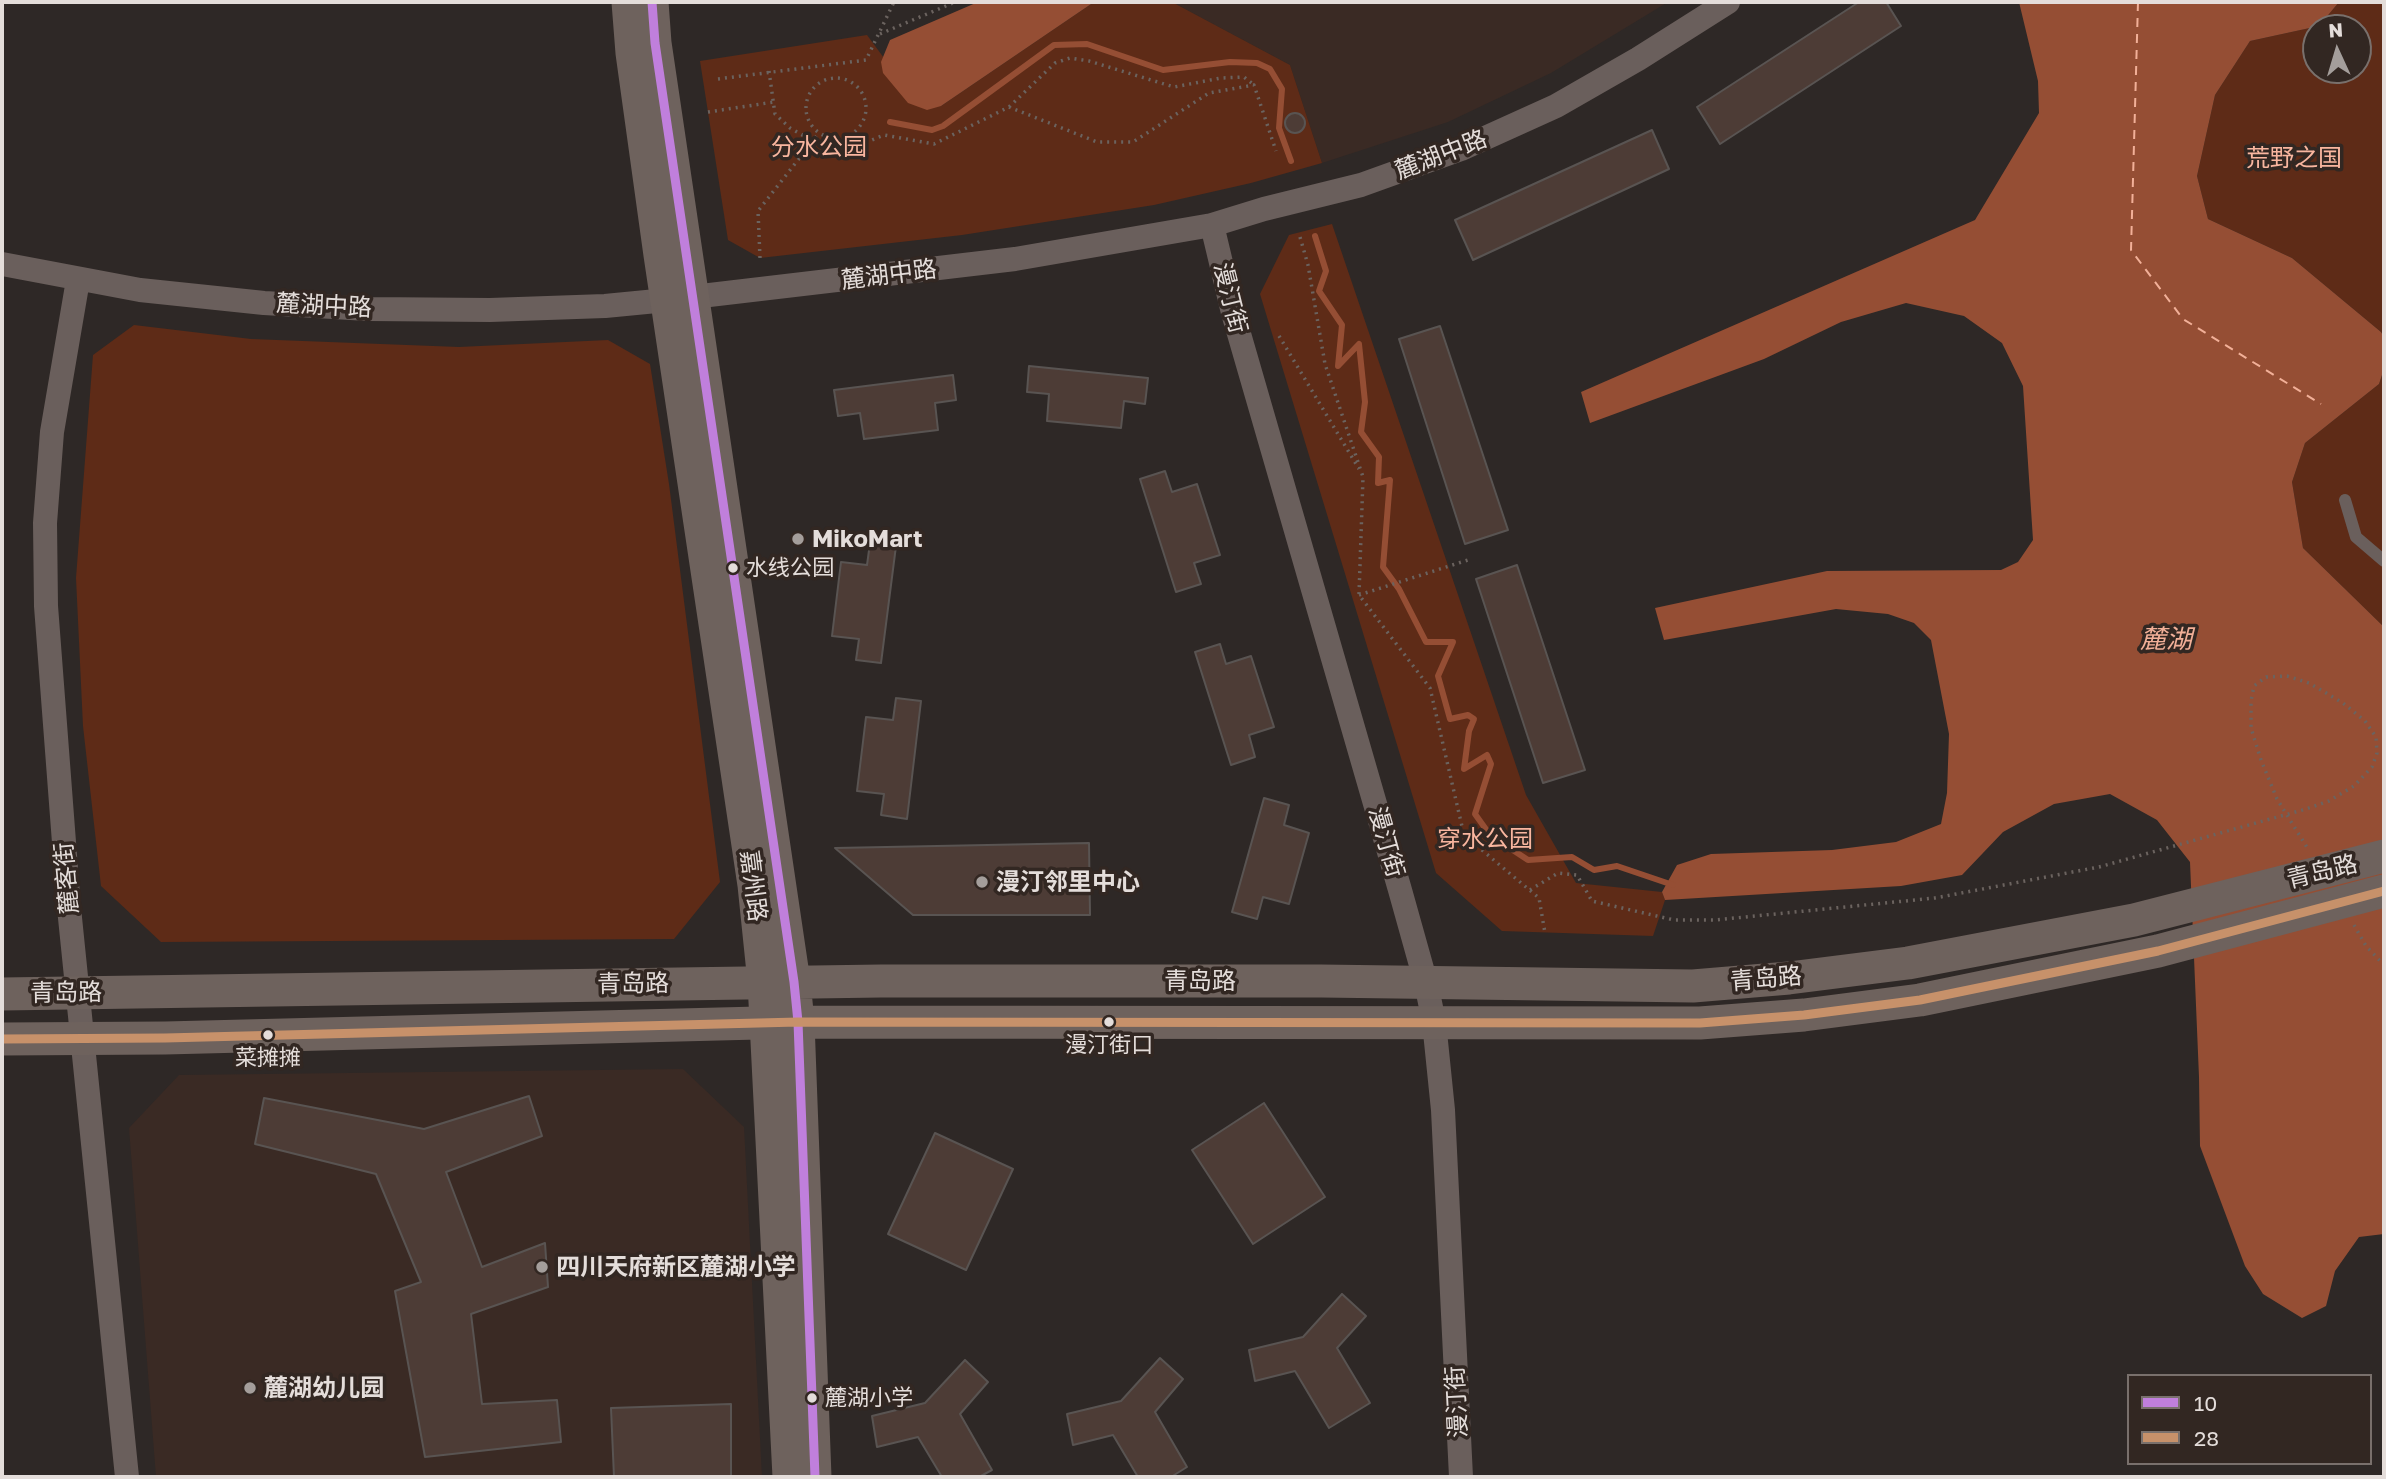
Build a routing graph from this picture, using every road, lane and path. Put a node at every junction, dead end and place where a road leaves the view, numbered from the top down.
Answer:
1 (628, 2) edge
2 (652, 2) edge
3 (894, 2) edge
4 (955, 2) edge
5 (1728, 2) edge
6 (878, 35) junction
7 (769, 71) junction
8 (718, 79) dead end
9 (1254, 85) junction
10 (774, 102) junction
11 (1009, 107) junction
12 (708, 113) dead end
13 (819, 133) junction
14 (1276, 151) dead end
15 (1212, 225) junction
16 (1300, 237) dead end
17 (760, 258) dead end
18 (2, 264) edge
19 (78, 280) junction
20 (680, 298) junction
21 (1279, 336) dead end
22 (1363, 477) junction
23 (2345, 500) dead end
24 (1468, 559) dead end
25 (2384, 561) edge
26 (1359, 595) junction
27 (2312, 855) dead end
28 (2384, 856) edge
29 (1530, 890) junction
30 (2384, 891) edge
31 (2353, 923) dead end
32 (1545, 933) dead end
33 (2384, 965) edge
34 (779, 982) junction
35 (1426, 983) junction
36 (78, 993) junction
37 (2, 994) edge
38 (782, 1023) junction
39 (1434, 1023) junction
40 (2, 1039) edge
41 (84, 1039) junction
42 (127, 1477) edge
43 (789, 1477) edge
44 (815, 1477) edge
45 (1461, 1477) edge

1 - 20 main road
2 - 20 main road
3 - 6 path
4 - 6 path
5 - 15 street, 麓湖中路
6 - 7 path
7 - 8 path
7 - 10 path
9 - 11 path
9 - 11 path
9 - 14 path
10 - 11 path
10 - 12 path
13 - 13 path
13 - 17 path
15 - 20 street, 麓湖中路
15 - 35 street, 漫汀街
16 - 22 path
18 - 19 street, 麓湖中路
19 - 20 street, 麓湖中路
19 - 36 street, 麓客街
20 - 34 main road, 嘉州路
21 - 22 path
22 - 26 path
23 - 25 lane
24 - 26 path
26 - 29 path
27 - 29 path
28 - 35 main road, 青岛路
29 - 32 path
30 - 39 main road, 青岛路
31 - 33 path
34 - 35 main road, 青岛路
34 - 36 main road, 青岛路
34 - 38 main road, 嘉州路
35 - 39 street, 漫汀街
36 - 37 main road, 青岛路
36 - 41 street, 麓客街
38 - 39 main road, 青岛路
38 - 41 main road, 青岛路
38 - 43 main road, 嘉州路
38 - 44 main road, 嘉州路
39 - 45 street, 漫汀街
40 - 41 main road, 青岛路
41 - 42 street, 麓客街

